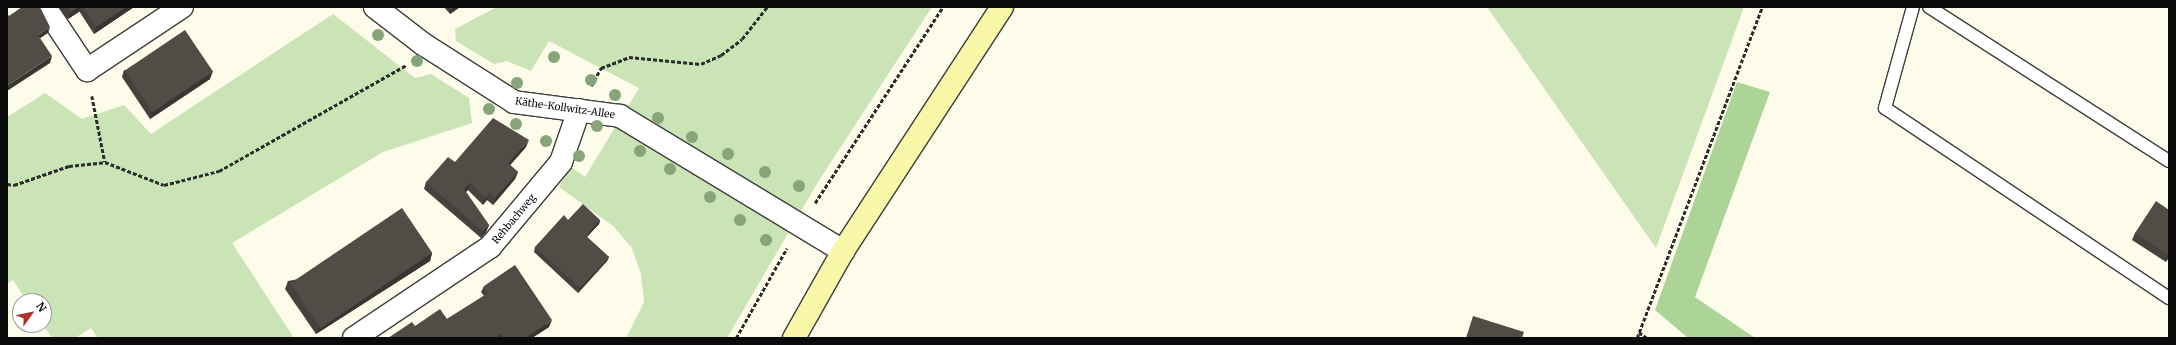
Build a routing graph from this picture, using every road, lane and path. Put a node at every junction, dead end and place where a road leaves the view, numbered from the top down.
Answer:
1 (45, 7) edge
2 (182, 7) edge
3 (374, 7) edge
4 (767, 7) edge
5 (943, 7) edge
6 (1002, 7) edge
7 (1762, 7) edge
8 (1913, 7) edge
9 (1928, 7) edge
10 (422, 44) junction
11 (87, 70) junction
12 (579, 110) junction
13 (2169, 161) edge
14 (105, 162) junction
15 (7, 184) edge
16 (800, 225) junction
17 (843, 251) junction
18 (2169, 298) edge
19 (1639, 332) junction
20 (354, 338) edge
21 (736, 338) edge
22 (794, 338) edge
23 (1637, 338) edge
24 (1647, 338) edge

1 - 11 street
2 - 11 street
3 - 10 street, Käthe-Kollwitz-Allee
4 - 12 path
5 - 16 path
6 - 17 street
7 - 19 path
8 - 18 lane
9 - 13 lane
10 - 12 street, Käthe-Kollwitz-Allee
10 - 14 path
11 - 14 path
12 - 16 street, Käthe-Kollwitz-Allee
12 - 20 street, Rehbachweg
14 - 15 path
16 - 17 street, Käthe-Kollwitz-Allee
16 - 21 path
17 - 22 street
19 - 23 path
19 - 24 path

